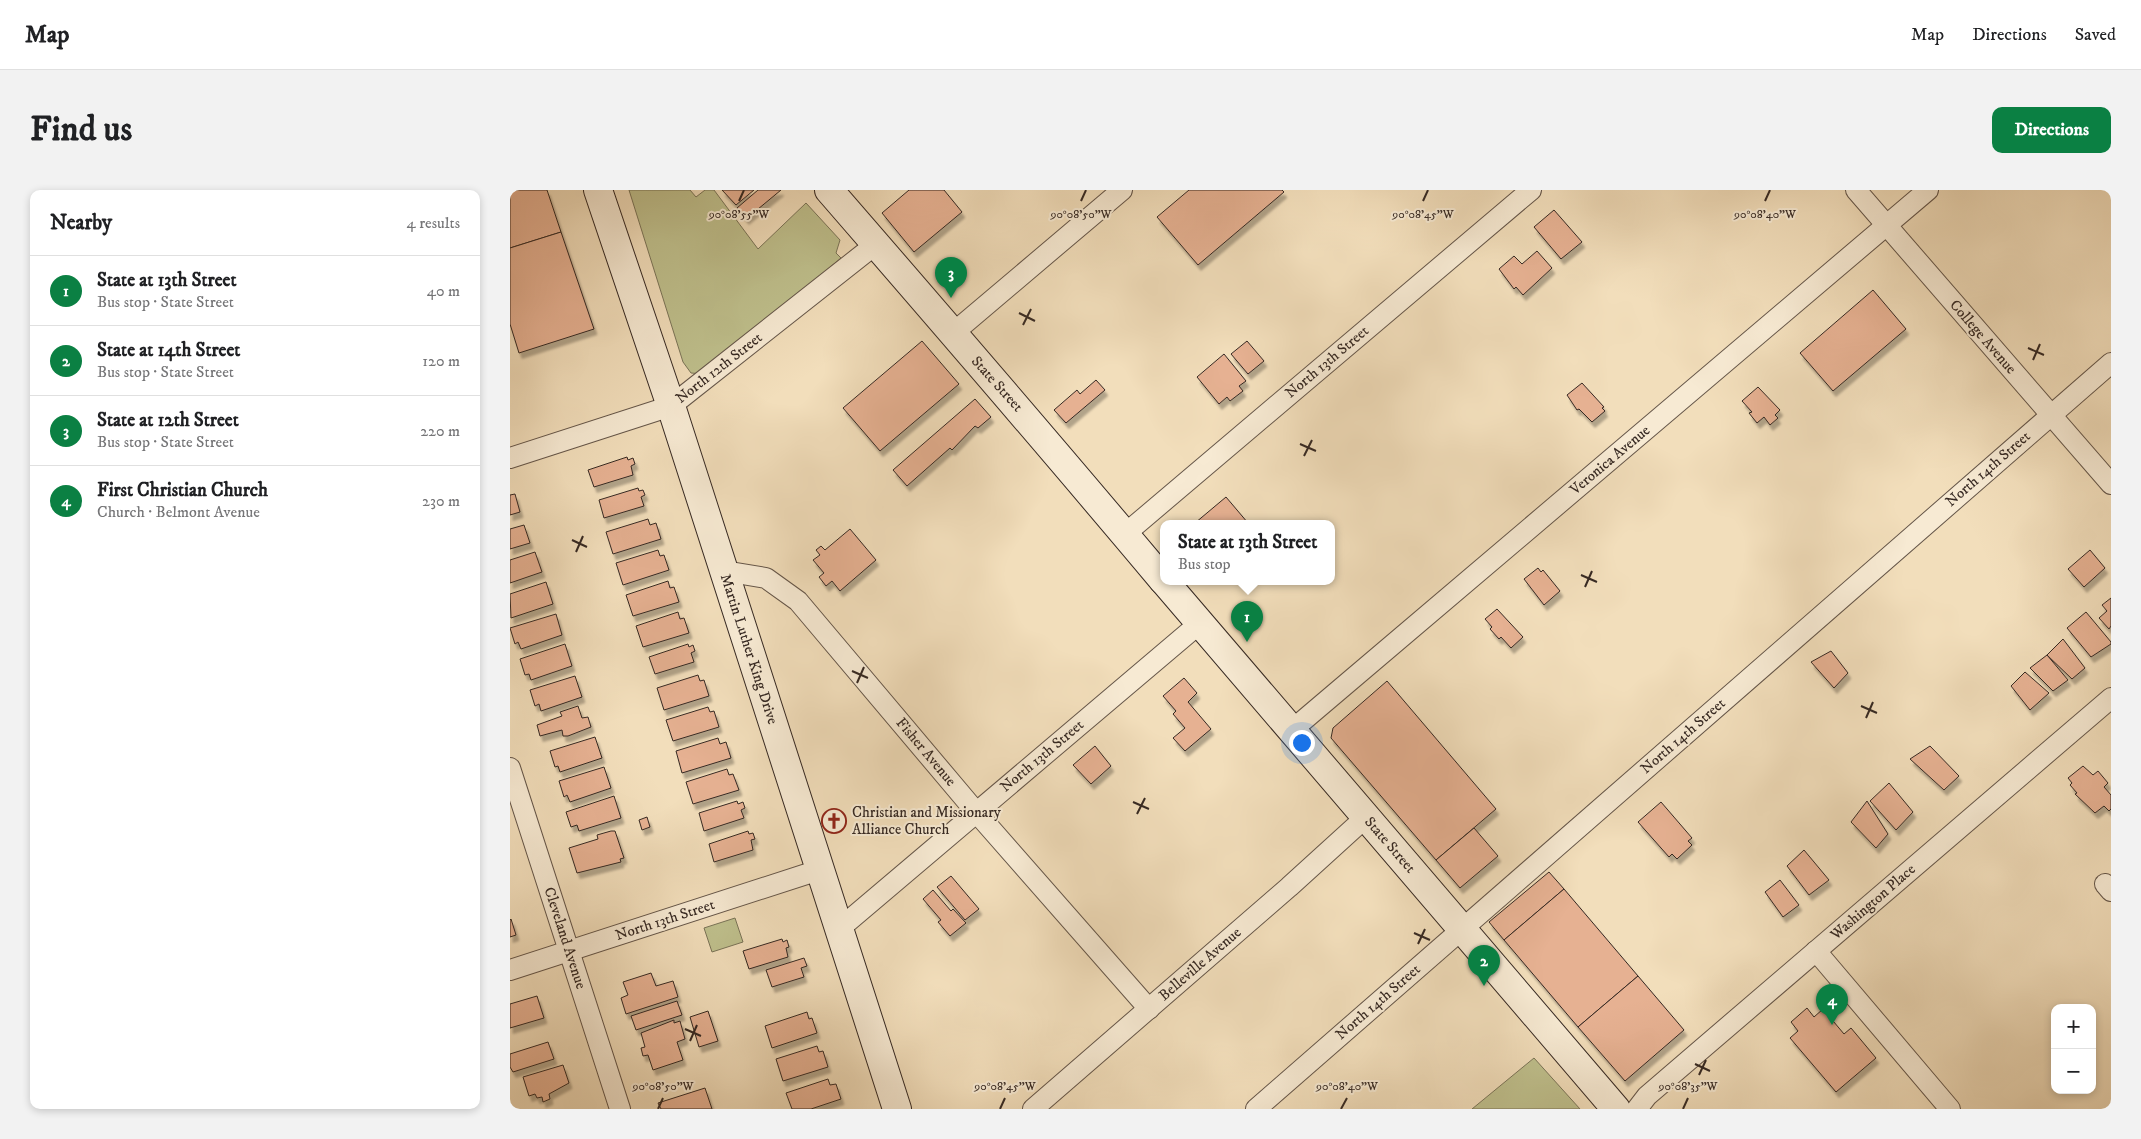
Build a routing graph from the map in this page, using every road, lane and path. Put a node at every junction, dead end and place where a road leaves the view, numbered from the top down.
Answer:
1 (598, 190) edge
2 (829, 190) edge
3 (1122, 190) edge
4 (1531, 190) edge
5 (1856, 190) edge
6 (1928, 190) edge
7 (1886, 225) junction
8 (876, 244) junction
9 (952, 334) junction
10 (2111, 363) edge
11 (671, 406) junction
12 (2051, 415) junction
13 (510, 458) edge
14 (2111, 484) edge
15 (1125, 534) junction
16 (724, 571) junction
17 (1160, 575) edge
18 (1168, 585) edge
19 (1200, 623) junction
20 (2111, 698) edge
21 (1292, 730) junction
22 (510, 768) edge
23 (976, 812) junction
24 (1366, 817) junction
25 (819, 870) junction
26 (1461, 928) junction
27 (839, 929) junction
28 (1816, 951) junction
29 (569, 952) junction
30 (510, 970) edge
31 (1149, 1009) junction
32 (620, 1109) edge
33 (897, 1109) edge
34 (1033, 1109) edge
35 (1256, 1109) edge
36 (1616, 1109) edge
37 (1637, 1109) edge
38 (1950, 1109) edge

1 - 11 main road, Martin Luther King Drive
2 - 8 main road, State Street
3 - 9 street
4 - 15 street, North 13th Street
5 - 7 street, College Avenue
6 - 7 street, Veronica Avenue
7 - 12 street, College Avenue
7 - 21 street, Veronica Avenue
8 - 9 main road, State Street
8 - 11 street, North 12th Street
9 - 15 main road, State Street
10 - 12 street, North 14th Street
11 - 13 street, North 12th Street
11 - 16 main road, Martin Luther King Drive
12 - 14 street, College Avenue
12 - 26 street, North 14th Street
15 - 17 main road, State Street
16 - 23 street, Fisher Avenue
16 - 25 main road, Martin Luther King Drive
18 - 19 main road, State Street
19 - 21 main road, State Street
19 - 23 street, North 13th Street
20 - 28 street, Washington Place
21 - 24 main road, State Street
22 - 29 street, Cleveland Avenue
23 - 27 street, North 13th Street
23 - 31 street, Fisher Avenue
24 - 26 main road, State Street
24 - 31 street, Belleville Avenue
25 - 27 main road, Martin Luther King Drive
25 - 29 street, North 13th Street
26 - 35 street, North 14th Street
26 - 36 main road, State Street
27 - 33 main road, Martin Luther King Drive
28 - 37 street, Washington Place
28 - 38 street
29 - 30 street, North 13th Street
29 - 32 street, Cleveland Avenue
31 - 34 street, Belleville Avenue

